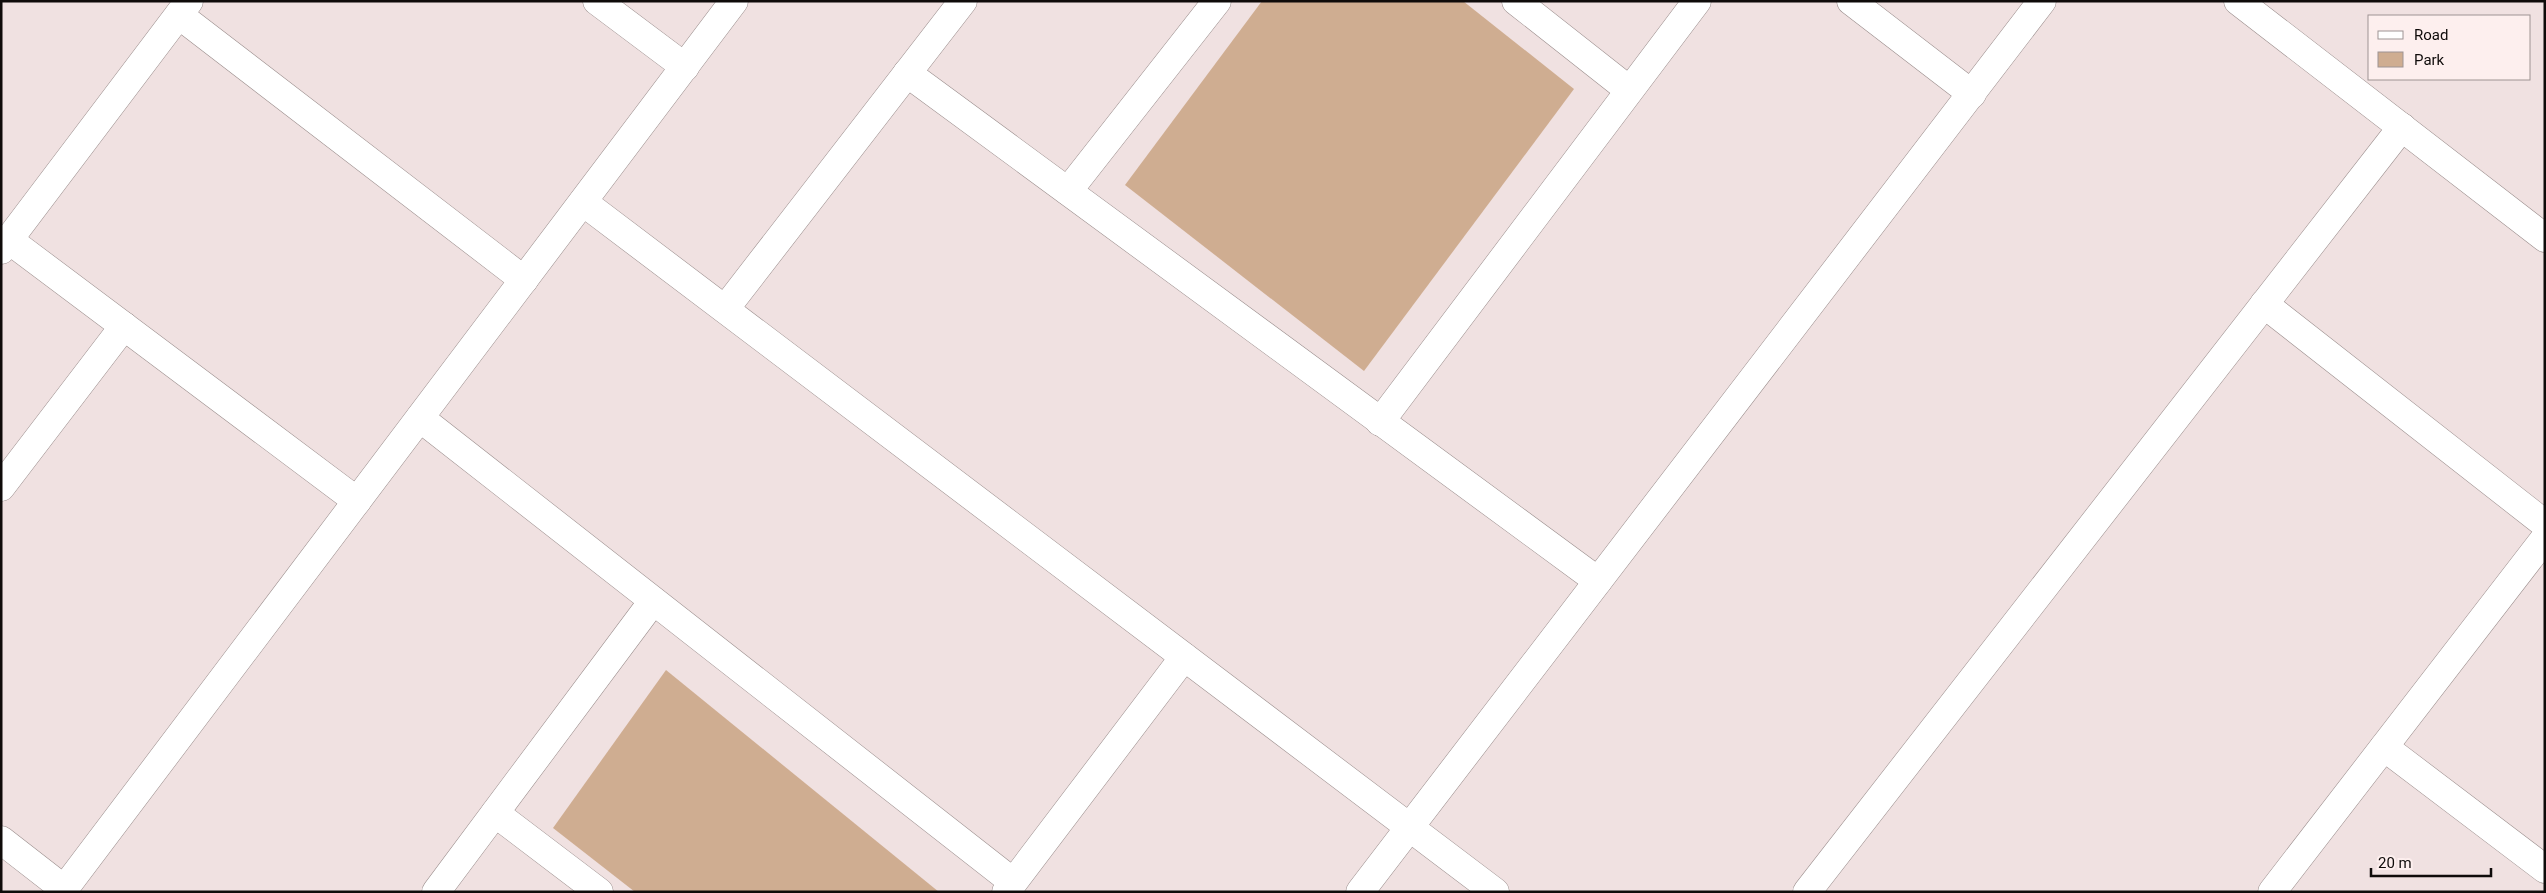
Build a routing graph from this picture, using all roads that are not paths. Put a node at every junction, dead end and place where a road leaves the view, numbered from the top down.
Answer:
1 (597, 1) edge
2 (734, 1) edge
3 (963, 1) edge
4 (1216, 1) edge
5 (1516, 1) edge
6 (1697, 1) edge
7 (1851, 1) edge
8 (2042, 1) edge
9 (2238, 1) edge
10 (184, 8) edge
11 (685, 67) junction
12 (908, 73) junction
13 (1629, 90) junction
14 (1972, 94) junction
15 (2402, 127) junction
16 (1068, 191) junction
17 (583, 202) junction
18 (2545, 238) edge
19 (5, 245) edge
20 (524, 280) junction
21 (2264, 304) junction
22 (725, 309) junction
23 (124, 326) junction
24 (420, 418) junction
25 (1380, 422) junction
26 (1, 487) edge
27 (357, 501) junction
28 (2545, 524) edge
29 (2545, 538) edge
30 (1598, 582) junction
31 (653, 601) junction
32 (1184, 657) junction
33 (2384, 747) junction
34 (495, 813) junction
35 (1410, 827) junction
36 (1, 840) edge
37 (2545, 868) edge
38 (1009, 887) edge
39 (63, 891) edge
40 (436, 892) edge
41 (599, 892) edge
42 (1360, 892) edge
43 (1495, 892) edge
44 (1807, 892) edge
45 (2272, 892) edge

1 - 11 street
2 - 11 street
3 - 12 street
4 - 16 street
5 - 13 street
6 - 13 street
7 - 14 street
8 - 14 street
9 - 15 street
10 - 19 street
10 - 20 street
11 - 17 street
12 - 16 street
12 - 22 street
13 - 25 street
14 - 30 street
15 - 18 street
15 - 21 street
16 - 25 street
17 - 20 street
17 - 22 street
19 - 23 street
20 - 24 street
21 - 28 street
21 - 44 street
22 - 32 street
23 - 26 street
23 - 27 street
24 - 27 street
24 - 31 street
25 - 30 street
27 - 39 street
29 - 33 street
30 - 35 street
31 - 34 street
31 - 38 street
32 - 35 street
32 - 38 street
33 - 37 street
33 - 45 street
34 - 40 street
34 - 41 street
35 - 42 street
35 - 43 street
36 - 39 street

